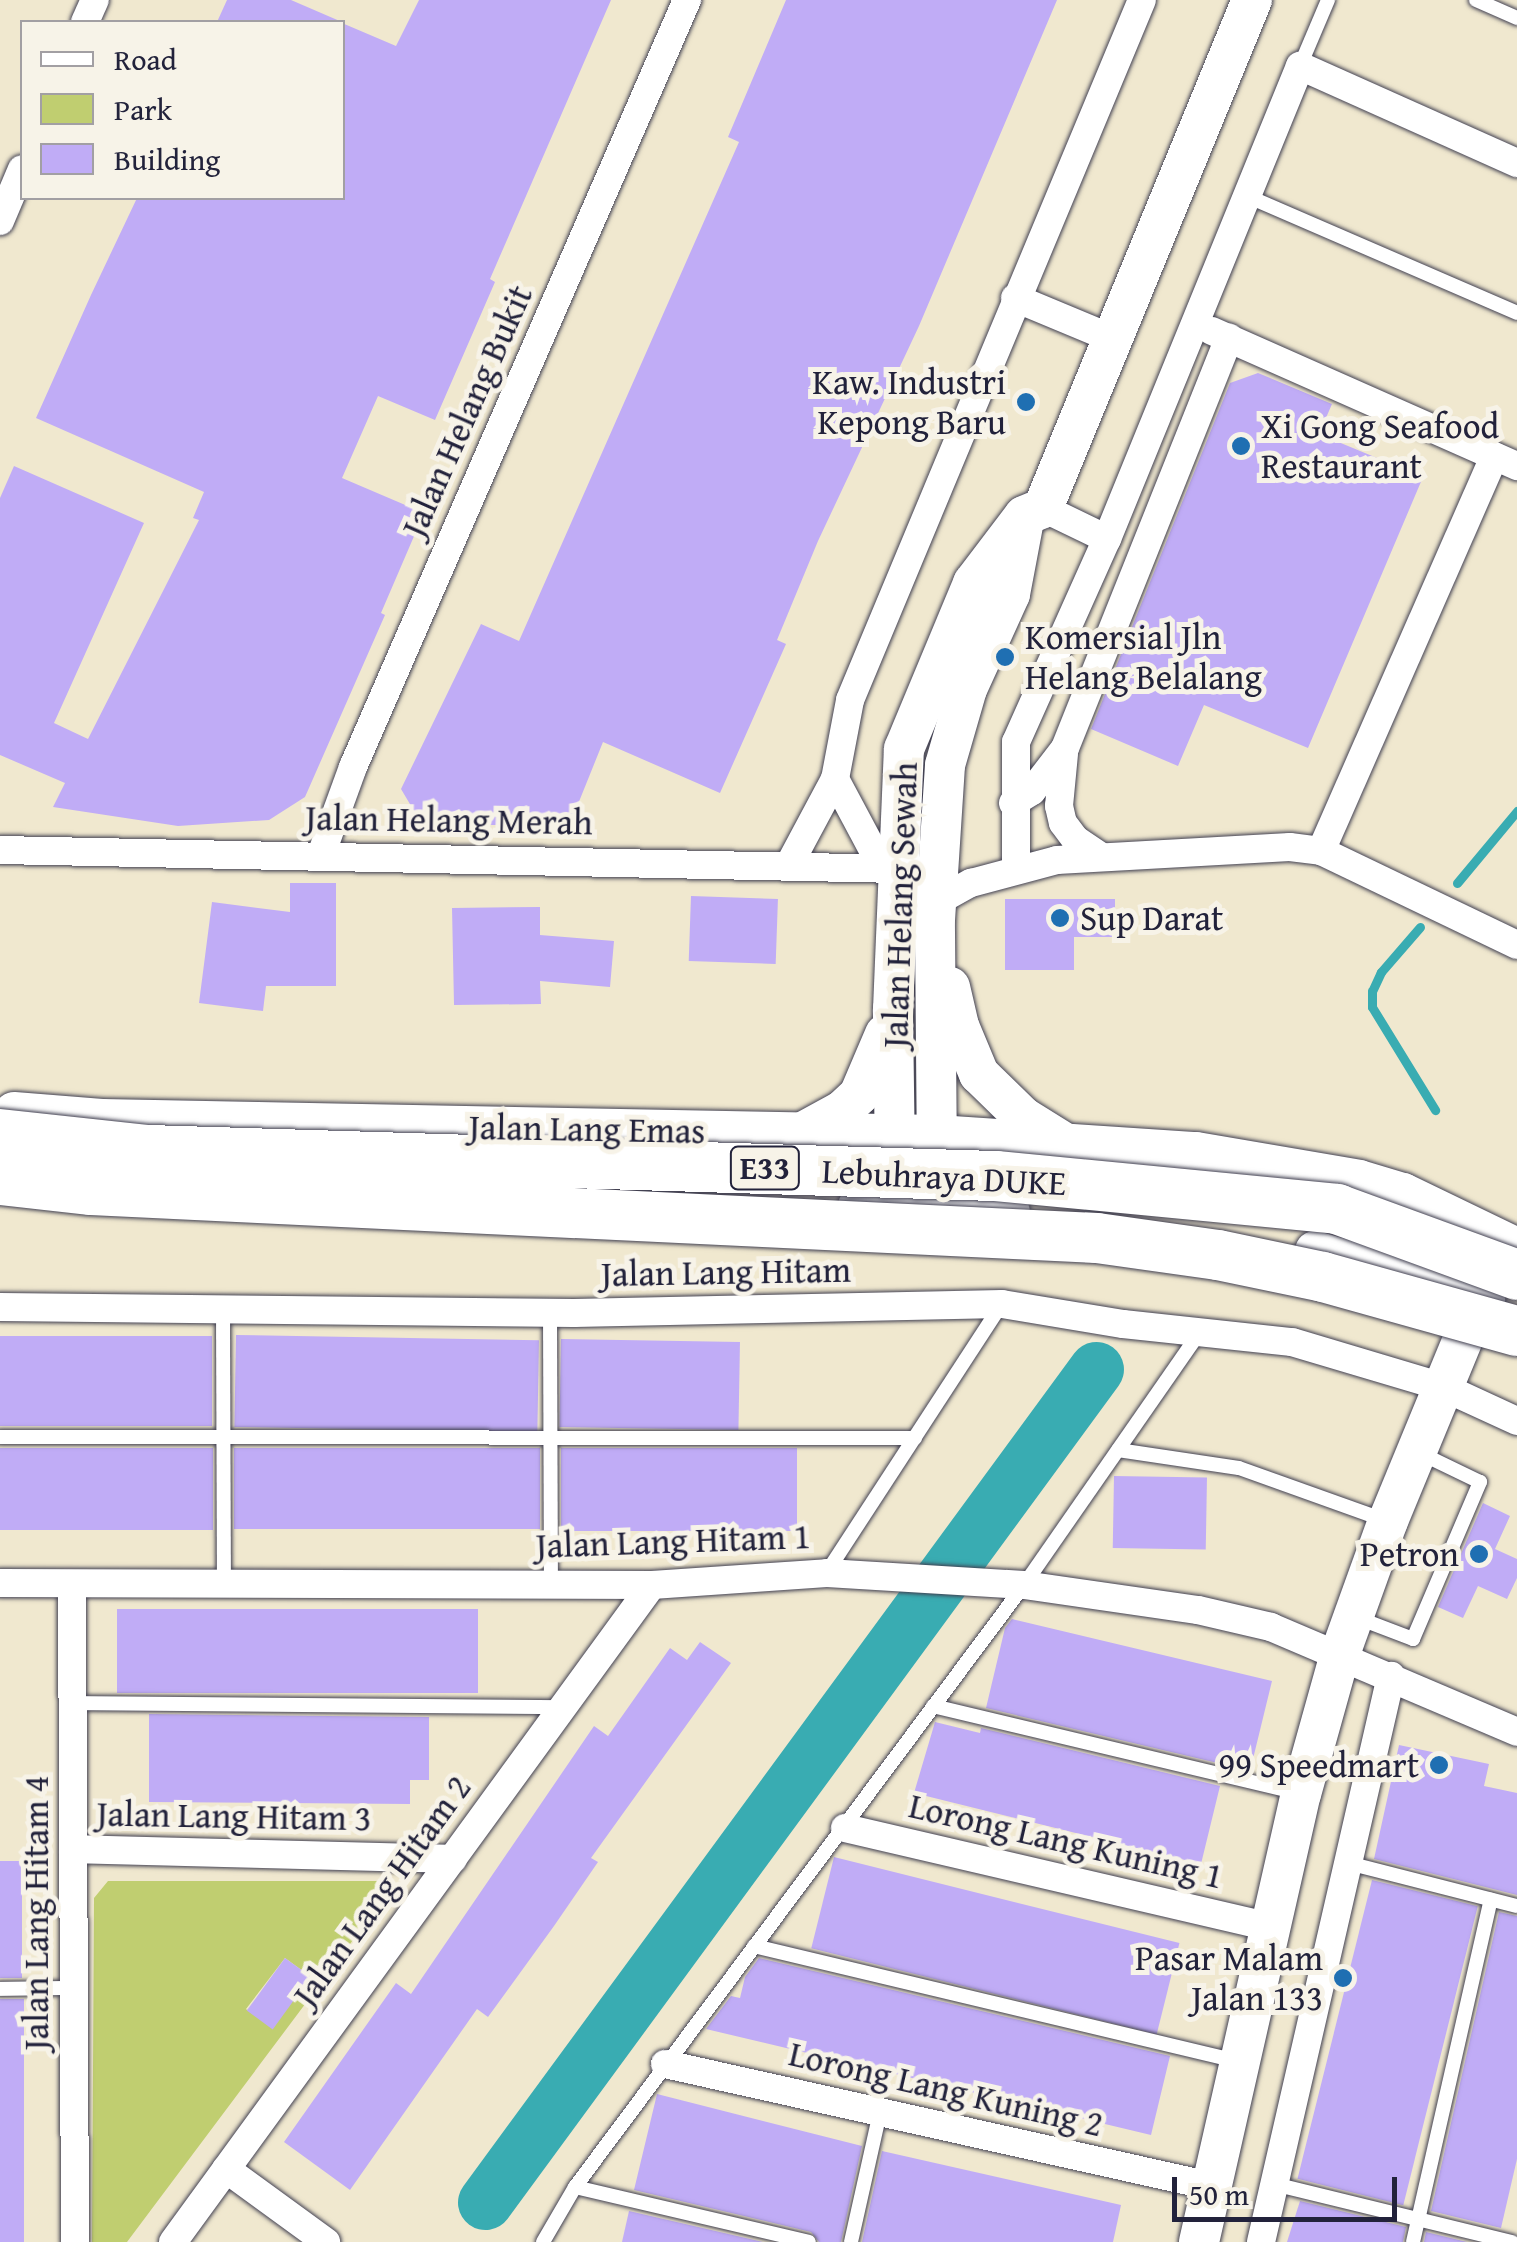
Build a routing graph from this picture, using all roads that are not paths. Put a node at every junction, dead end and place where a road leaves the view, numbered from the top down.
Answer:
1 (687, 0) edge
2 (1142, 0) edge
3 (1252, 0) edge
4 (1328, 0) edge
5 (1476, 0) edge
6 (1517, 18) edge
7 (1300, 66) junction
8 (1517, 163) edge
9 (20, 174) edge
10 (1247, 196) junction
11 (0, 222) edge
12 (1015, 298) junction
13 (1517, 313) edge
14 (1195, 323) junction
15 (1111, 338) junction
16 (1229, 338) junction
17 (1506, 461) edge
18 (1034, 512) junction
19 (1107, 539) junction
20 (1065, 748) junction
21 (835, 779) junction
22 (1014, 803) junction
23 (0, 850) edge
24 (1321, 851) junction
25 (321, 855) junction
26 (1100, 856) junction
27 (789, 865) junction
28 (889, 868) junction
29 (1016, 868) junction
30 (936, 911) junction
31 (1517, 945) edge
32 (893, 1009) junction
33 (0, 1111) edge
34 (801, 1133) junction
35 (0, 1134) edge
36 (895, 1134) junction
37 (936, 1135) junction
38 (1062, 1141) junction
39 (1274, 1167) junction
40 (0, 1180) edge
41 (0, 1196) edge
42 (896, 1204) junction
43 (937, 1204) junction
44 (1517, 1248) edge
45 (1505, 1295) edge
46 (1002, 1304) junction
47 (0, 1307) edge
48 (223, 1312) junction
49 (550, 1313) junction
50 (1517, 1331) edge
51 (1199, 1333) junction
52 (1443, 1387) junction
53 (1517, 1420) edge
54 (0, 1437) edge
55 (224, 1438) junction
56 (550, 1438) junction
57 (915, 1438) junction
58 (1118, 1450) junction
59 (1417, 1452) junction
60 (1388, 1521) junction
61 (827, 1573) junction
62 (0, 1583) edge
63 (72, 1584) junction
64 (224, 1584) junction
65 (550, 1584) junction
66 (652, 1584) junction
67 (1013, 1584) junction
68 (1354, 1616) junction
69 (1340, 1654) junction
70 (1392, 1676) junction
71 (72, 1703) junction
72 (932, 1706) junction
73 (563, 1707) junction
74 (1515, 1726) edge
75 (1300, 1794) junction
76 (845, 1828) junction
77 (73, 1849) junction
78 (453, 1859) junction
79 (1348, 1863) junction
80 (1491, 1900) junction
81 (1517, 1906) edge
82 (1270, 1927) junction
83 (754, 1946) junction
84 (74, 1988) junction
85 (0, 1989) edge
86 (1239, 2062) junction
87 (666, 2064) junction
88 (880, 2112) junction
89 (226, 2169) junction
90 (1274, 2184) junction
91 (1211, 2186) junction
92 (574, 2187) junction
93 (1418, 2219) junction
94 (76, 2242) edge
95 (173, 2242) edge
96 (326, 2242) edge
97 (543, 2242) edge
98 (810, 2242) edge
99 (851, 2242) edge
100 (1199, 2242) edge
101 (1260, 2242) edge
102 (1413, 2242) edge
103 (1512, 2242) edge

1 - 25 street, Jalan Helang Bukit
2 - 12 street
3 - 15 main road, Jalan Helang Sewah
4 - 7 lane
5 - 6 lane
7 - 8 street
7 - 10 street
9 - 11 street
10 - 13 lane
10 - 14 street
12 - 15 street
12 - 21 street
14 - 16 street
14 - 19 street
15 - 18 main road, Jalan Helang Sewah
16 - 17 street
16 - 20 street
17 - 24 street
18 - 19 street
18 - 28 main road, Jalan Helang Sewah
18 - 30 main road, Jalan Helang Sewah
19 - 22 street
20 - 22 street
20 - 26 street
21 - 27 street
21 - 28 street
22 - 29 street
23 - 25 street, Jalan Helang Merah
24 - 26 street
24 - 31 street
25 - 27 street, Jalan Helang Merah
26 - 29 street
27 - 28 street, Jalan Helang Merah
28 - 32 main road, Jalan Helang Sewah
29 - 30 street
30 - 37 main road, Jalan Helang Sewah
30 - 38 main road
32 - 34 main road
32 - 36 main road, Jalan Helang Sewah
33 - 34 main road, Jalan Lang Emas
34 - 36 main road, Jalan Lang Emas
35 - 45 highway, Lebuhraya DUKE / E33, bridge
36 - 37 main road, Jalan Lang Emas
36 - 42 main road, Jalan Helang Sewah
37 - 38 main road, Jalan Lang Emas
37 - 43 main road, Jalan Helang Sewah
38 - 39 main road, Jalan Lang Emas
39 - 44 main road, Jalan Lang Emas
39 - 45 main road
40 - 50 highway, Lebuhraya DUKE / E33, bridge
41 - 42 main road
42 - 43 main road
43 - 45 main road
45 - 52 main road
46 - 49 street, Jalan Lang Hitam
46 - 51 street, Jalan Lang Hitam
46 - 57 lane
47 - 48 street, Jalan Lang Hitam
48 - 49 street, Jalan Lang Hitam
48 - 55 lane
49 - 56 lane
51 - 52 street, Jalan Lang Hitam
51 - 58 lane
52 - 53 street, Jalan Lang Hitam
52 - 59 main road
54 - 55 lane
55 - 56 lane
55 - 64 lane
56 - 57 lane
56 - 65 lane
57 - 61 lane
58 - 60 lane
58 - 67 lane
59 - 60 main road
59 - 68 lane
60 - 68 main road
61 - 66 street, Jalan Lang Hitam 1
61 - 67 street, Jalan Lang Hitam 1
62 - 63 street, Jalan Lang Hitam 1
63 - 64 street, Jalan Lang Hitam 1
63 - 71 street, Jalan Lang Hitam 4
64 - 65 street, Jalan Lang Hitam 1
65 - 66 street, Jalan Lang Hitam 1
66 - 73 street, Jalan Lang Hitam 2
67 - 69 street, Jalan Lang Hitam 1
67 - 72 lane
68 - 69 main road
69 - 70 street, Jalan Lang Hitam 1
69 - 75 main road
70 - 74 street, Jalan Lang Hitam 1
70 - 79 street
71 - 73 lane
71 - 77 street, Jalan Lang Hitam 4
72 - 75 lane
72 - 76 lane
73 - 78 street, Jalan Lang Hitam 2
75 - 82 main road
76 - 82 street, Lorong Lang Kuning 1
76 - 83 lane
77 - 78 street, Jalan Lang Hitam 3
77 - 84 street, Jalan Lang Hitam 4
78 - 89 street, Jalan Lang Hitam 2
79 - 80 lane
79 - 90 street
80 - 81 lane
80 - 93 lane
82 - 86 main road
83 - 86 lane
83 - 87 lane
84 - 85 lane
84 - 94 street, Jalan Lang Hitam 4
86 - 91 main road
87 - 88 street, Lorong Lang Kuning 2
87 - 92 lane
88 - 91 street, Lorong Lang Kuning 2
88 - 99 lane
89 - 95 street, Jalan Lang Hitam 2
89 - 96 street
90 - 93 lane
90 - 101 street
91 - 100 main road
92 - 97 lane
92 - 98 lane
93 - 102 lane
93 - 103 lane

